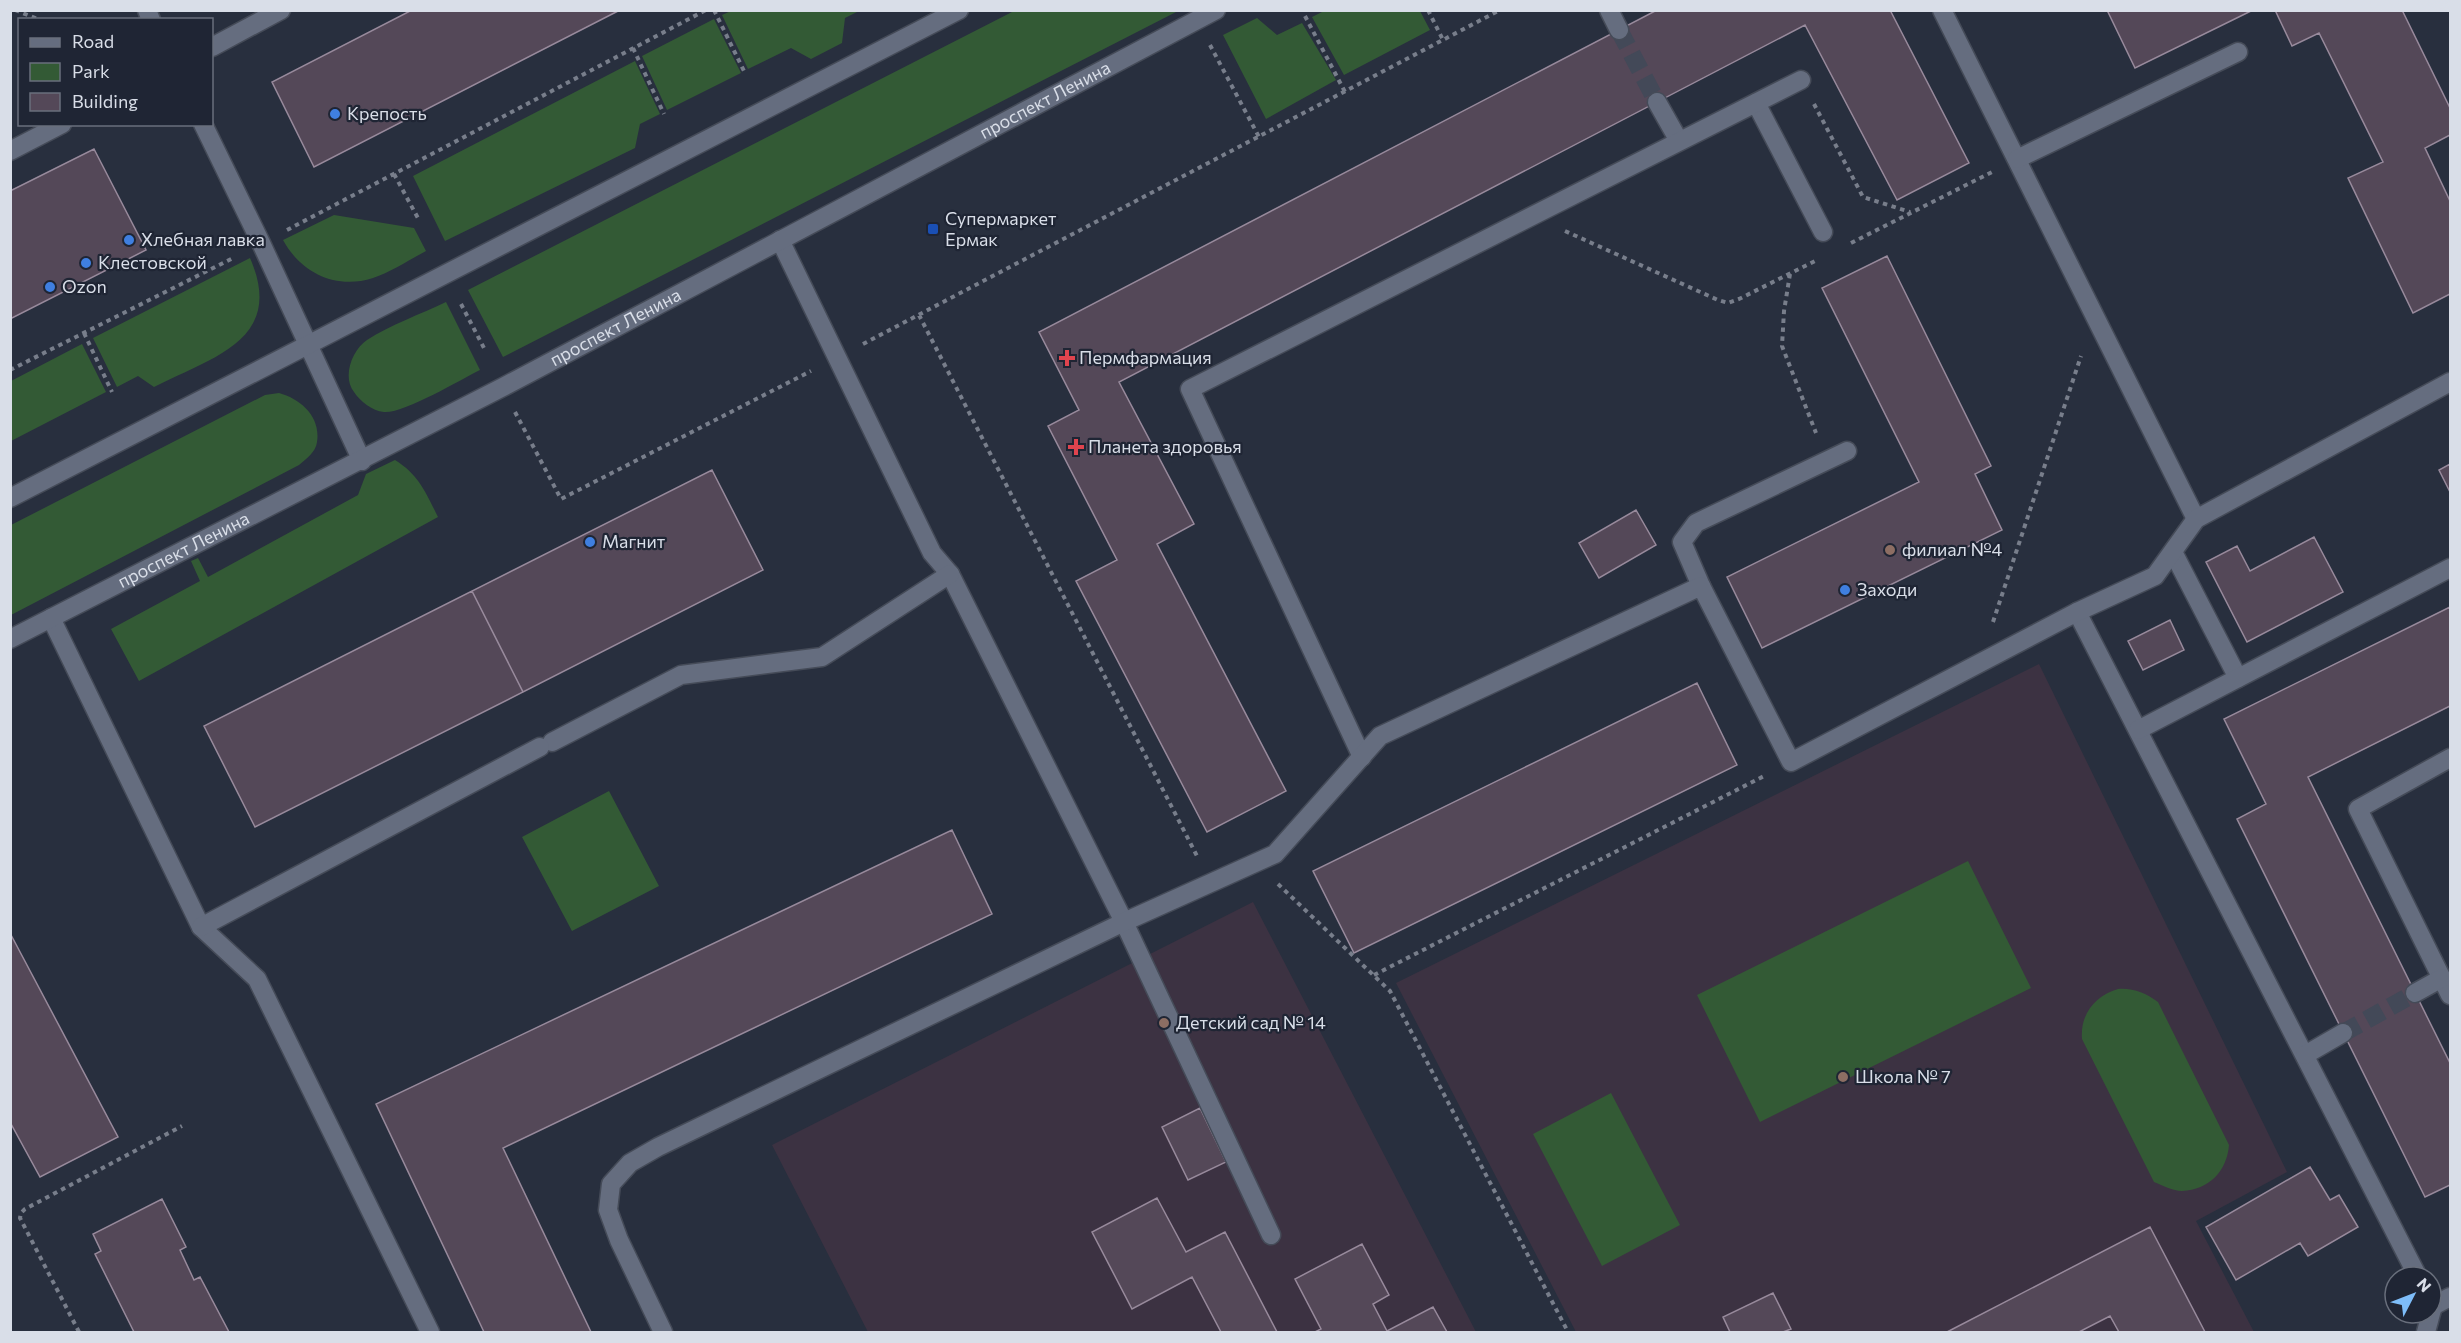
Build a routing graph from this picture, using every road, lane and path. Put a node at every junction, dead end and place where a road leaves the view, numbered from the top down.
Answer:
1 (15, 10) edge
2 (281, 10) edge
3 (706, 10) edge
4 (714, 10) edge
5 (960, 10) edge
6 (1216, 10) edge
7 (1428, 10) edge
8 (1500, 10) edge
9 (1609, 10) edge
10 (1942, 10) edge
11 (1305, 16) dead end
12 (35, 18) edge
13 (1619, 30) tunnel mouth
14 (1443, 40) junction
15 (1210, 44) dead end
16 (213, 46) edge
17 (633, 48) junction
18 (2238, 52) dead end
19 (745, 73) dead end
20 (1801, 80) joint
21 (1345, 92) junction
22 (1657, 102) tunnel mouth
23 (1756, 103) junction
24 (664, 114) dead end
25 (58, 126) edge
26 (204, 126) edge
27 (1259, 137) junction
28 (1679, 141) junction
29 (10, 151) edge
30 (2017, 159) junction
31 (394, 174) junction
32 (1911, 213) junction
33 (1531, 216) junction
34 (419, 220) dead end
35 (1823, 232) dead end
36 (780, 240) junction
37 (261, 243) junction
38 (1841, 248) dead end
39 (1821, 258) dead end
40 (1790, 273) junction
41 (461, 304) dead end
42 (919, 315) junction
43 (2095, 315) junction
44 (84, 333) junction
45 (307, 345) junction
46 (485, 350) dead end
47 (837, 358) junction
48 (10, 370) edge
49 (2451, 382) edge
50 (112, 392) dead end
51 (514, 409) dead end
52 (1847, 451) dead end
53 (1828, 460) junction
54 (362, 461) junction
55 (10, 498) edge
56 (2196, 519) junction
57 (2173, 552) junction
58 (2451, 568) edge
59 (950, 574) junction
60 (1701, 586) junction
61 (2078, 612) junction
62 (51, 618) junction
63 (10, 639) edge
64 (1979, 664) junction
65 (2238, 678) junction
66 (2138, 729) junction
67 (1362, 757) junction
68 (2451, 758) edge
69 (1791, 762) junction
70 (1256, 863) junction
71 (1210, 883) junction
72 (1124, 922) junction
73 (201, 927) junction
74 (1374, 975) junction
75 (2442, 978) junction
76 (2415, 993) tunnel mouth
77 (2451, 995) edge
78 (2343, 1033) tunnel mouth
79 (2305, 1055) junction
80 (182, 1126) dead end
81 (1271, 1235) dead end
82 (2412, 1265) edge
83 (80, 1332) edge
84 (430, 1332) edge
85 (663, 1332) edge
86 (1568, 1332) edge

1 - 12 path
2 - 16 street
3 - 17 path
4 - 19 path
5 - 45 street
6 - 36 street, проспект Ленина
7 - 14 path
8 - 14 path
9 - 13 street
10 - 30 street
11 - 21 path
14 - 21 path
15 - 27 path
17 - 24 path
17 - 31 path
18 - 30 street
20 - 23 street
20 - 32 path
21 - 27 path
22 - 28 street
23 - 28 street
23 - 35 street
25 - 29 street
26 - 37 street
27 - 42 path
28 - 33 street
30 - 32 path
30 - 43 street
31 - 34 path
31 - 37 path
32 - 38 path
33 - 40 path
33 - 67 street
36 - 47 street
36 - 54 street, проспект Ленина
37 - 44 path
37 - 45 street
39 - 40 path
40 - 53 path
41 - 46 path
42 - 47 path
42 - 71 path
43 - 56 street
43 - 64 path
44 - 48 path
44 - 50 path
45 - 54 street
45 - 55 street
47 - 51 path
47 - 59 street
49 - 56 street
52 - 53 street
53 - 60 street
54 - 62 street, проспект Ленина
56 - 57 street
57 - 61 street
57 - 65 street
58 - 65 street
59 - 72 street
59 - 73 street
60 - 67 street
60 - 69 street
61 - 64 street
61 - 66 street
62 - 63 street, проспект Ленина
62 - 73 street
64 - 69 street
65 - 66 street
66 - 79 street
67 - 70 street
68 - 75 street
69 - 74 path
70 - 71 street
70 - 74 path
71 - 72 street
72 - 81 street
72 - 85 street
73 - 84 street
74 - 86 path
75 - 76 street
75 - 77 street
78 - 79 street
79 - 82 street
80 - 83 path

